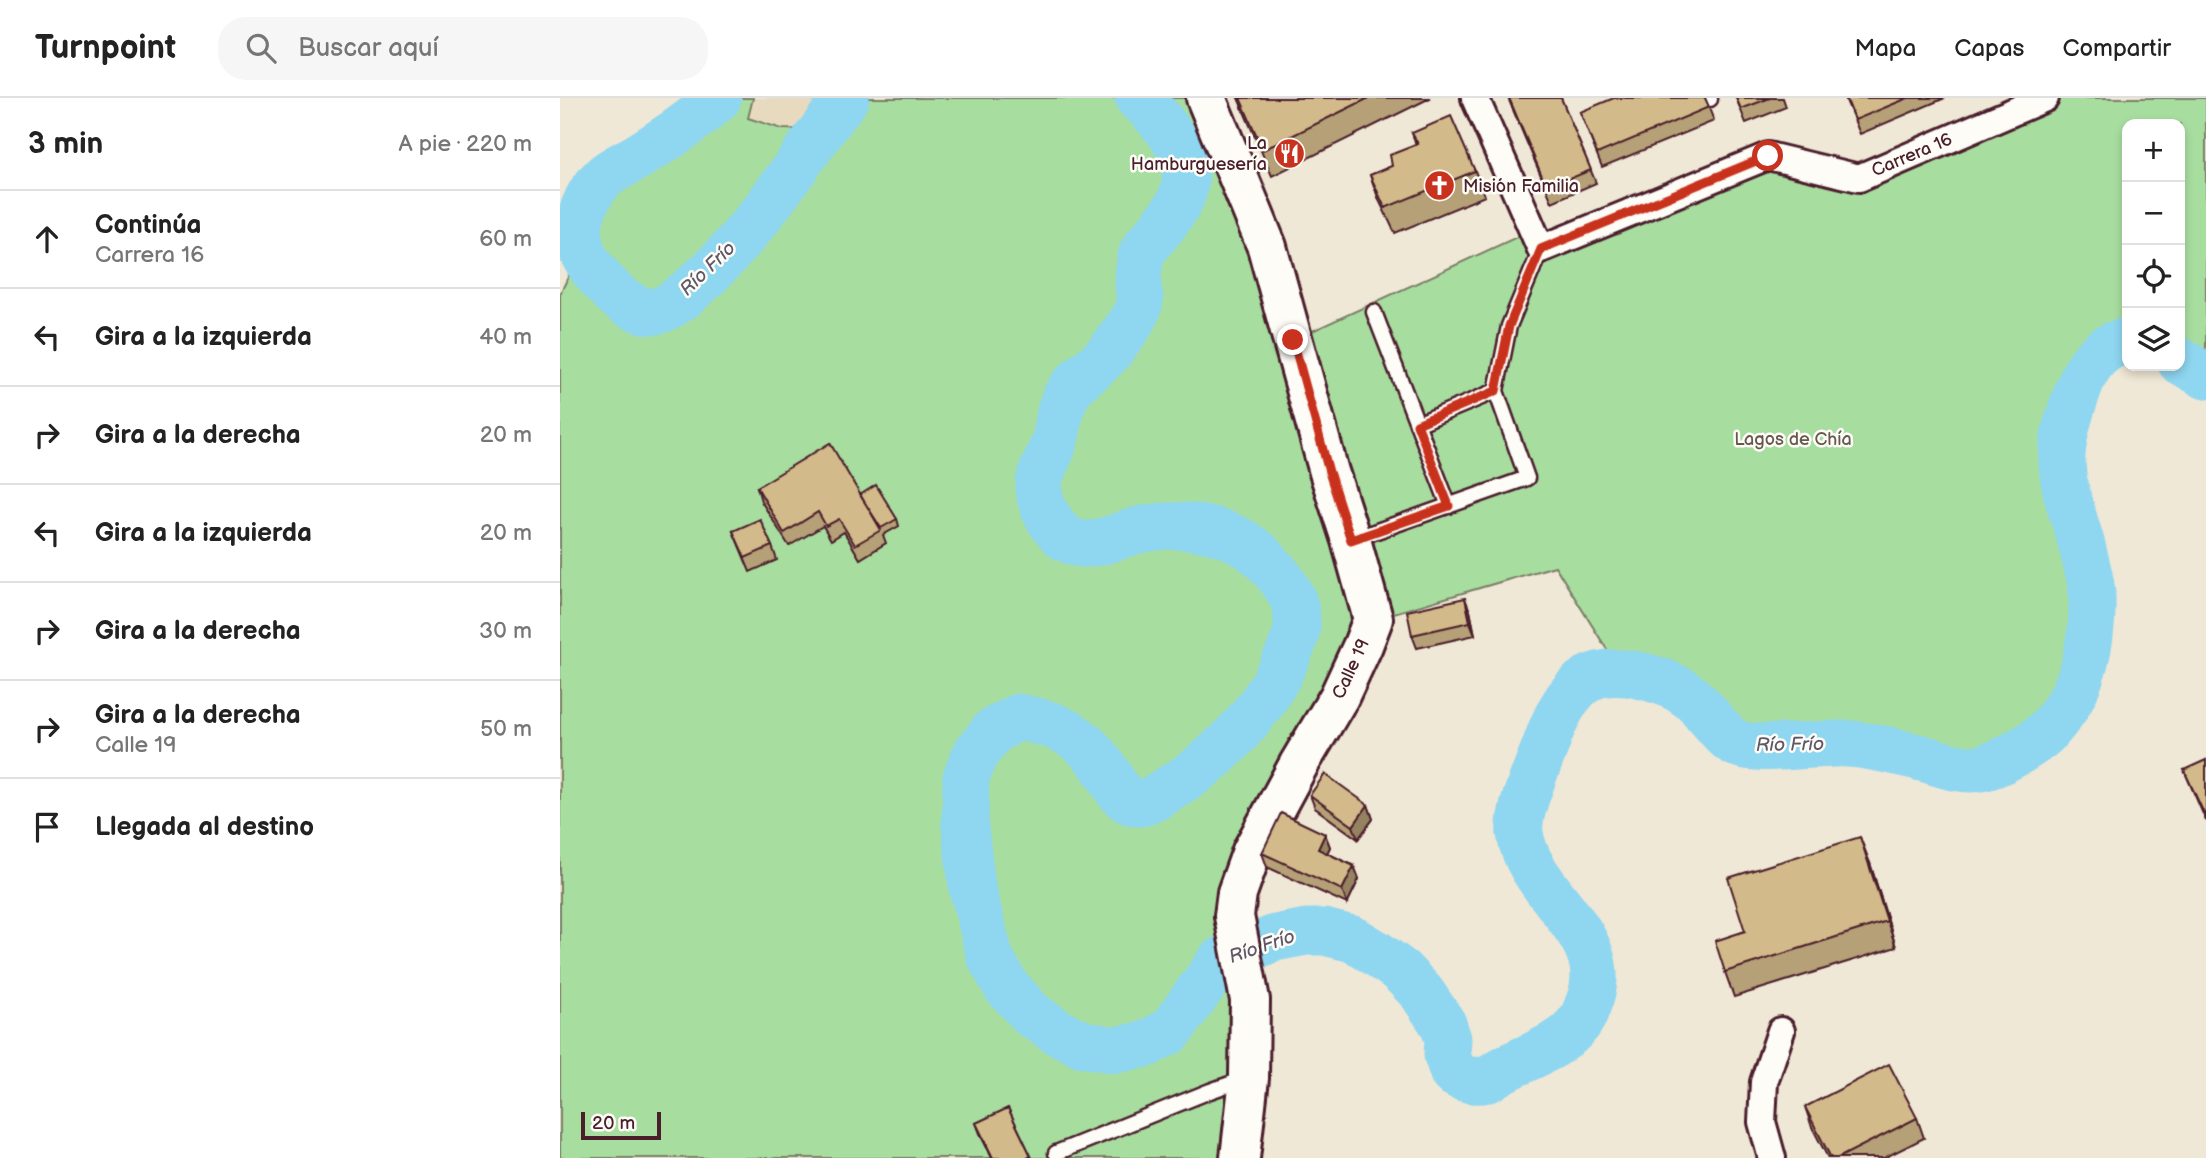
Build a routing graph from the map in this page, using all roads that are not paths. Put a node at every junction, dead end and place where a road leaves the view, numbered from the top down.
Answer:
1 (1206, 98) edge
2 (1475, 98) edge
3 (2045, 98) edge
4 (1541, 249) junction
5 (1374, 312) dead end
6 (1496, 391) junction
7 (1417, 424) junction
8 (1449, 506) junction
9 (1351, 540) junction
10 (1781, 1031) dead end
11 (1249, 1077) junction
12 (1056, 1153) dead end
13 (1240, 1158) edge
14 (1772, 1158) edge

1 - 9 street, Calle 19
2 - 4 street
3 - 4 street, Carrera 16
4 - 6 lane
5 - 7 lane
6 - 7 lane
6 - 8 lane
7 - 8 lane
8 - 9 lane
9 - 11 street, Calle 19
10 - 14 street
11 - 12 lane
11 - 13 street, Calle 19

